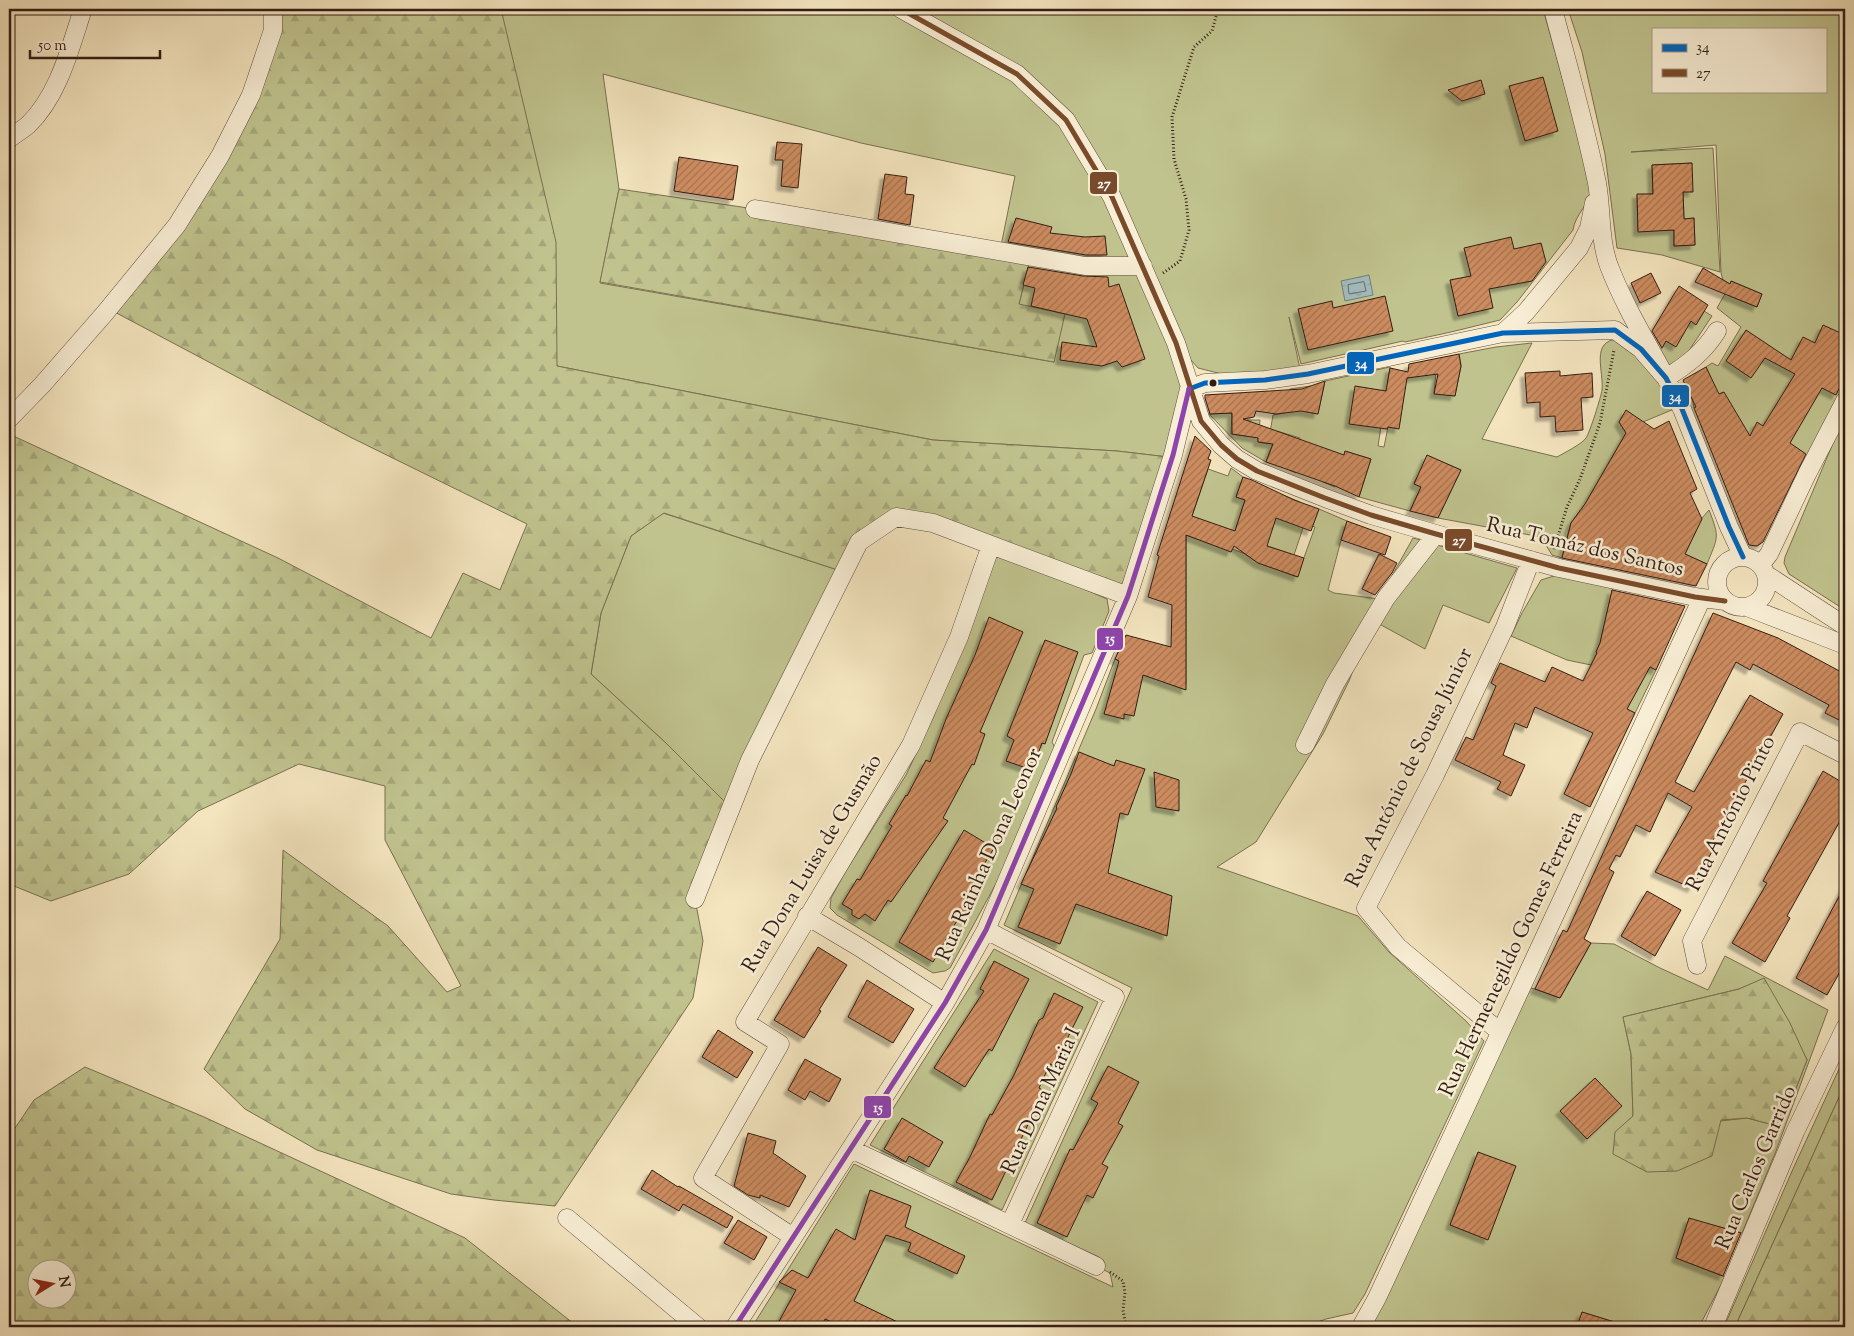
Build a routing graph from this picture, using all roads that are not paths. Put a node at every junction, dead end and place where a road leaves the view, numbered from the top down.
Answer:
1 (83, 9) edge
2 (273, 9) edge
3 (901, 9) edge
4 (1553, 9) edge
5 (9, 139) edge
6 (1597, 186) junction
7 (754, 209) dead end
8 (1143, 266) junction
9 (1717, 331) dead end
10 (1503, 333) junction
11 (1666, 378) junction
12 (1189, 388) junction
13 (1845, 401) edge
14 (9, 419) edge
15 (1436, 534) junction
16 (991, 545) junction
17 (1742, 557) junction
18 (1531, 560) junction
19 (1764, 570) junction
20 (1128, 596) junction
21 (1702, 598) junction
22 (1725, 601) junction
23 (1747, 607) junction
24 (1845, 626) edge
25 (1845, 645) edge
26 (1305, 745) dead end
27 (1845, 755) edge
28 (695, 899) dead end
29 (808, 916) junction
30 (986, 930) junction
31 (1697, 965) dead end
32 (945, 1003) junction
33 (1845, 1028) edge
34 (1500, 1032) junction
35 (851, 1149) junction
36 (567, 1218) dead end
37 (1010, 1224) junction
38 (793, 1237) junction
39 (1096, 1266) road end
40 (698, 1327) edge
41 (735, 1327) edge
42 (1360, 1327) edge
43 (1713, 1327) edge

1 - 5 street
2 - 14 street
3 - 8 street, Rua Tomáz dos Santos
4 - 6 street
6 - 10 street
6 - 11 street
7 - 8 street
8 - 12 street, Rua Tomáz dos Santos
9 - 11 street
10 - 11 street
10 - 12 street
11 - 17 street
12 - 15 street, Rua Tomáz dos Santos
12 - 20 street, Rua Rainha Dona Leonor
13 - 19 street
15 - 18 street, Rua Tomáz dos Santos
15 - 26 street
16 - 20 street
16 - 28 street
16 - 29 street, Rua Dona Luisa de Gusmão
17 - 19 street
17 - 22 street
18 - 21 street, Rua Tomáz dos Santos
18 - 34 street, Rua António de Sousa Júnior
19 - 23 street
19 - 24 street
20 - 30 street, Rua Rainha Dona Leonor
21 - 22 street, Rua Tomáz dos Santos
21 - 34 street, Rua Hermenegildo Gomes Ferreira
22 - 23 street
23 - 25 street
27 - 31 street, Rua António Pinto
29 - 32 street
29 - 38 street, Rua Dona Luisa de Gusmão
30 - 32 street, Rua Rainha Dona Leonor
30 - 37 street, Rua Dona Maria I
32 - 35 street, Rua Rainha Dona Leonor
33 - 43 street, Rua Carlos Garrido
34 - 42 street, Rua Hermenegildo Gomes Ferreira
35 - 37 street
35 - 38 street, Rua Rainha Dona Leonor
36 - 40 street
37 - 39 street
38 - 41 street, Rua Rainha Dona Leonor

